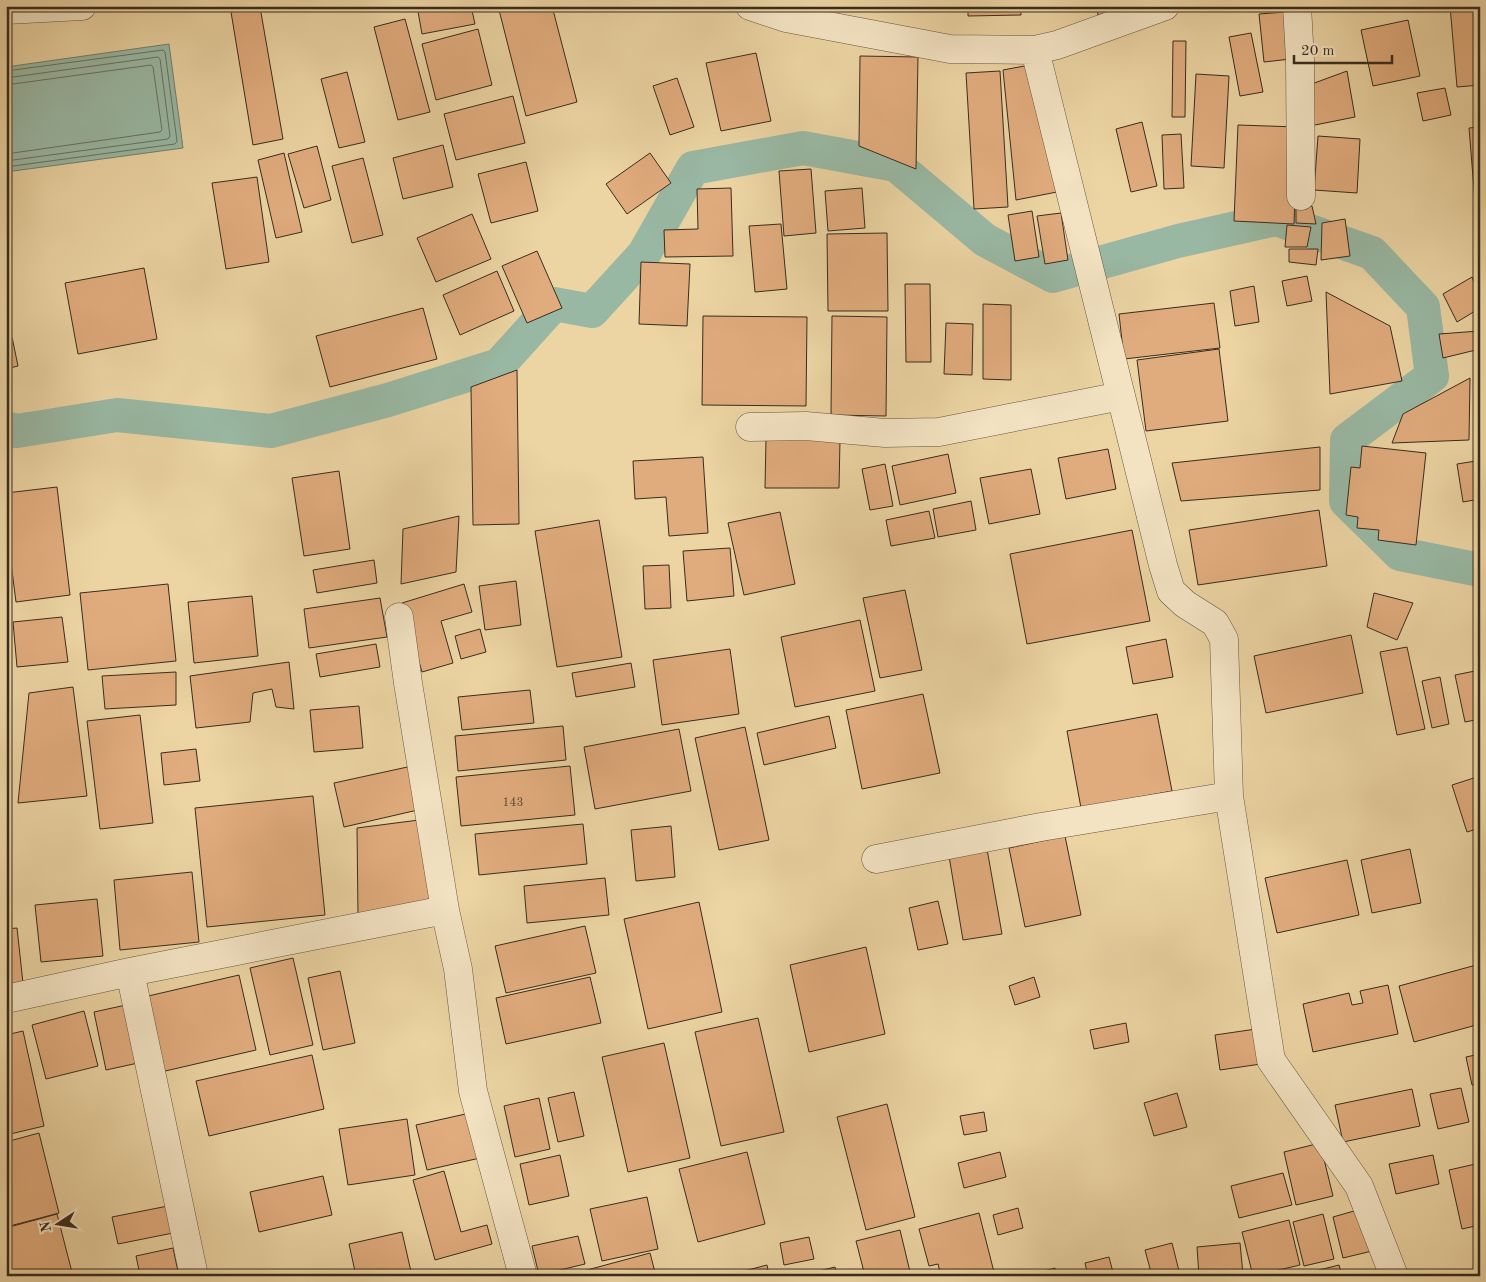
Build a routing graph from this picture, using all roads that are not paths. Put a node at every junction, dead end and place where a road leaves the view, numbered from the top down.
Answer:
1 (82, 6) edge
2 (750, 6) edge
3 (1165, 6) edge
4 (1297, 6) edge
5 (6, 10) edge
6 (1035, 50) junction
7 (1301, 196) dead end
8 (1121, 396) junction
9 (750, 427) dead end
10 (399, 617) dead end
11 (1229, 796) junction
12 (876, 859) dead end
13 (445, 910) junction
14 (130, 972) junction
15 (6, 999) edge
16 (194, 1276) edge
17 (523, 1276) edge
18 (1394, 1276) edge

1 - 5 street
2 - 6 street
3 - 6 street
4 - 7 street
6 - 8 street
8 - 9 street
8 - 11 street
10 - 13 street
11 - 12 street
11 - 18 street
13 - 14 street
13 - 17 street
14 - 15 street
14 - 16 street

